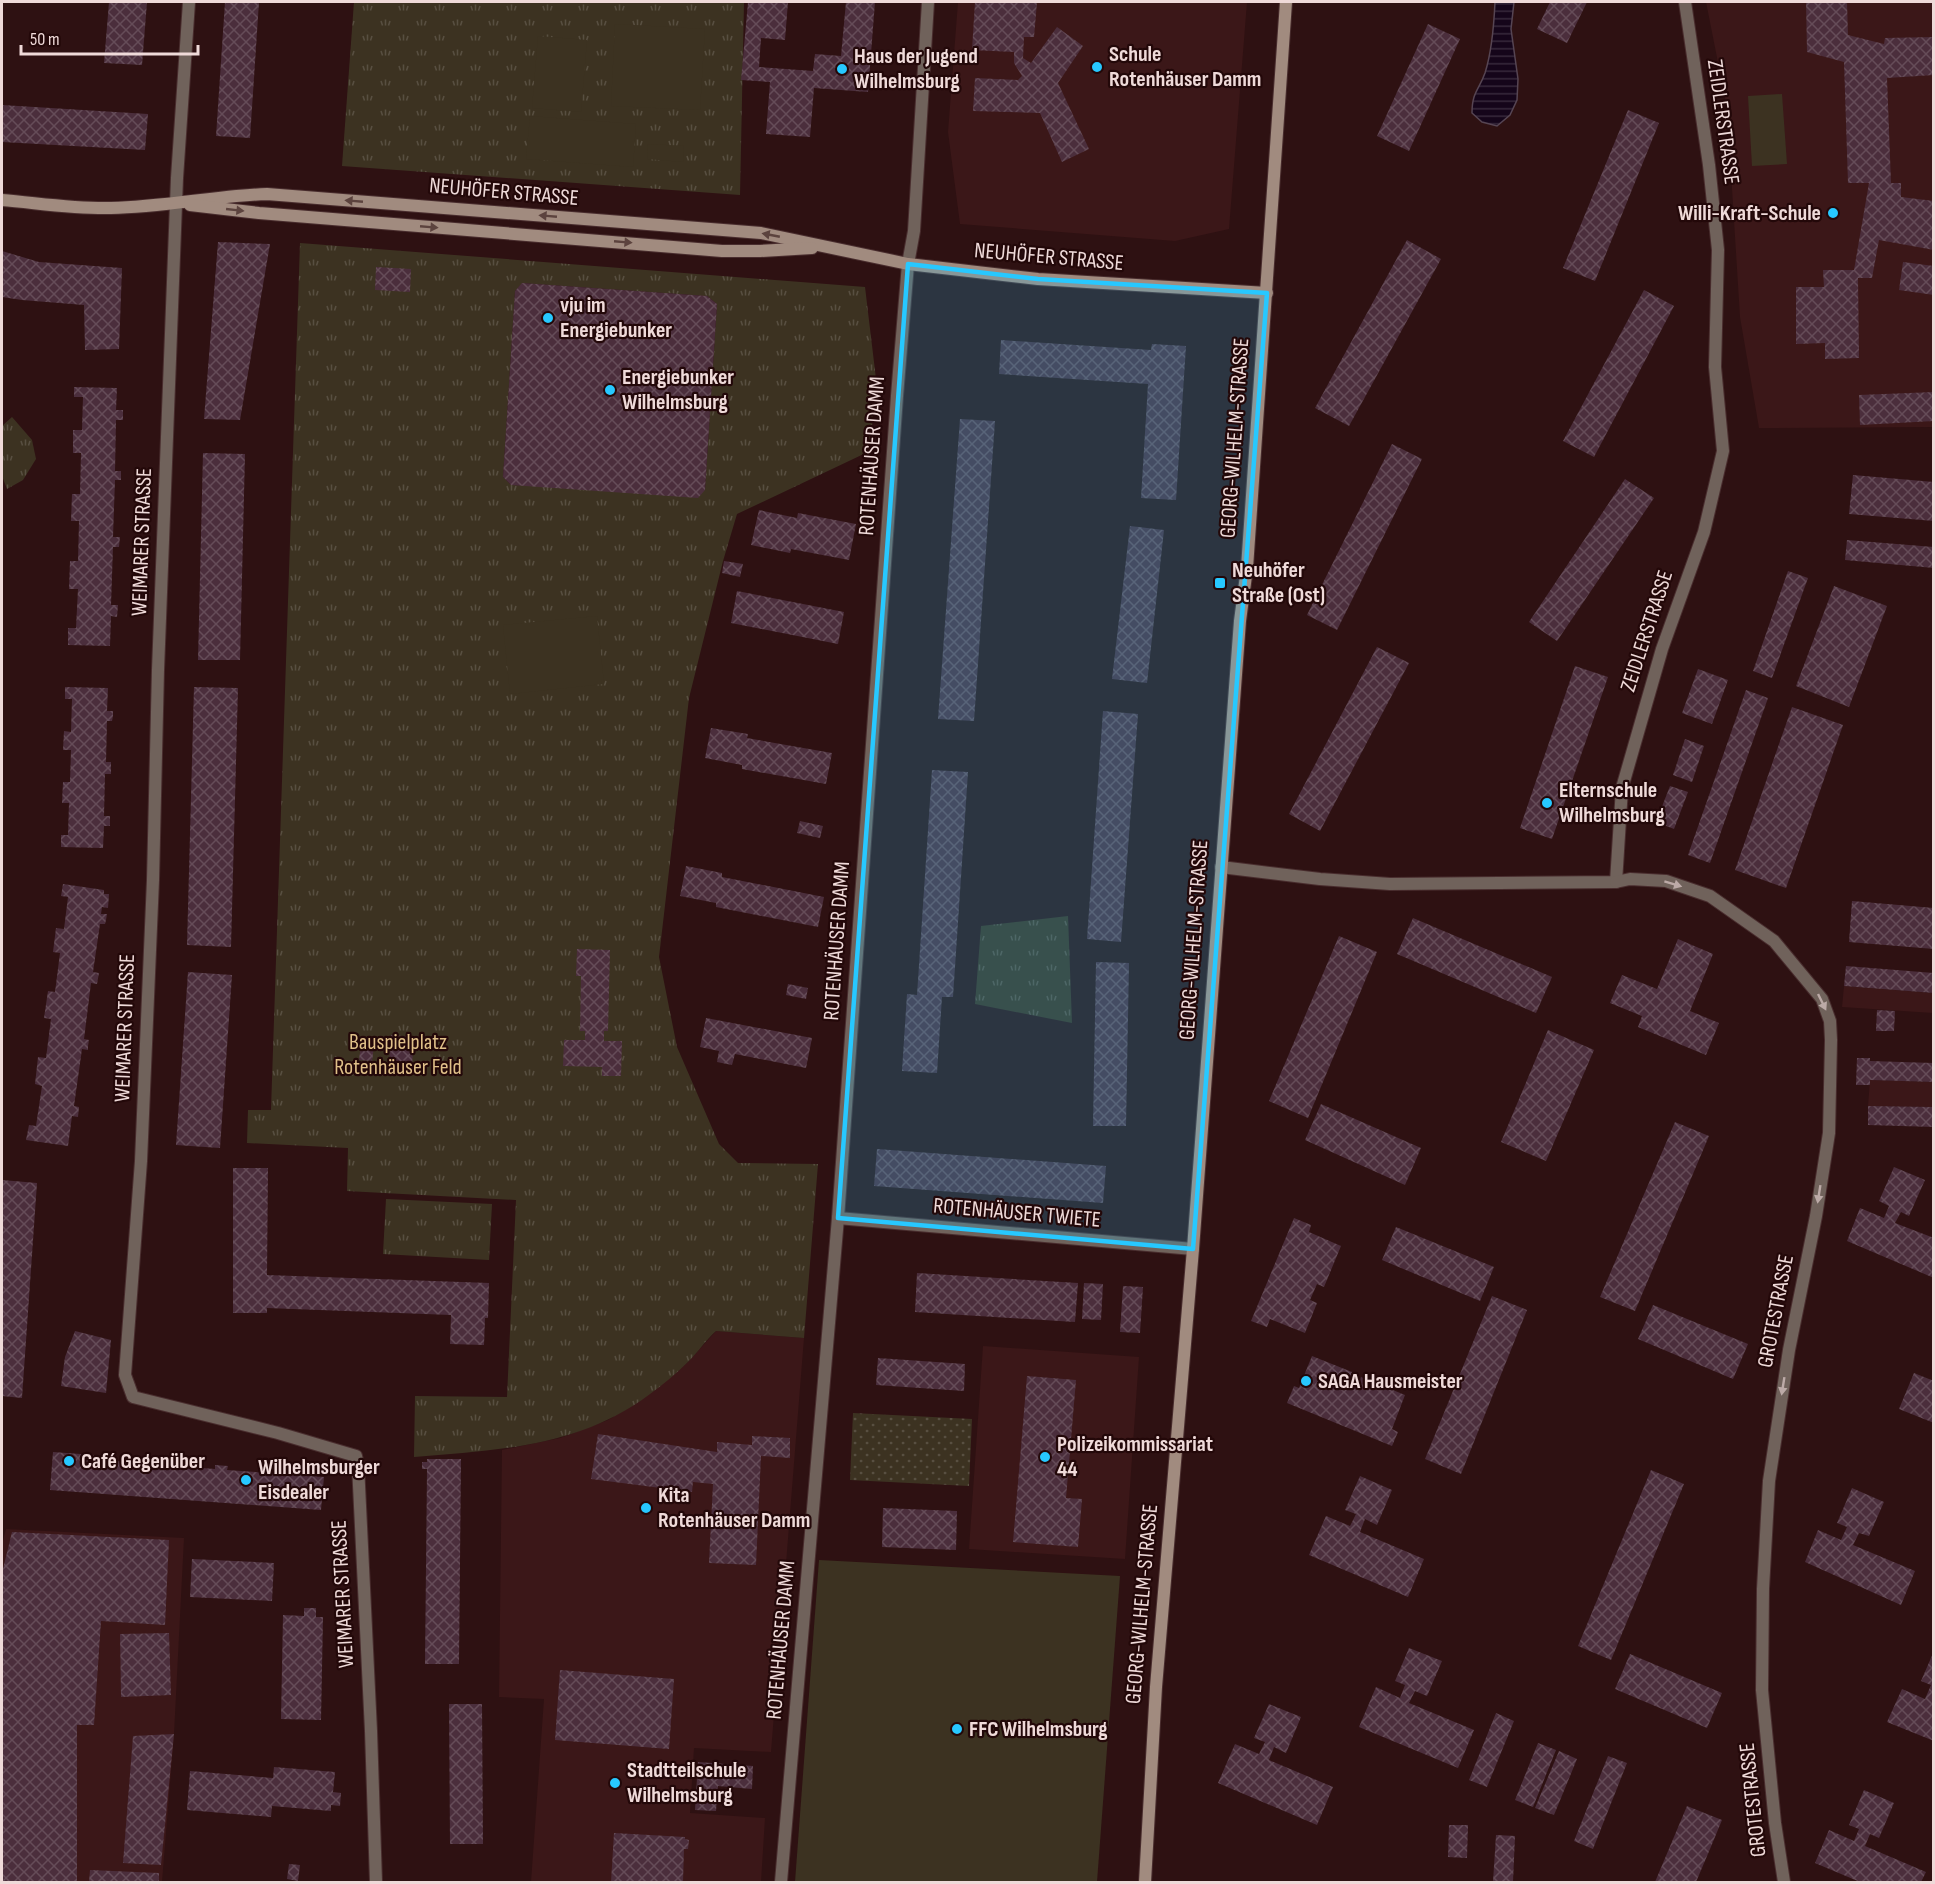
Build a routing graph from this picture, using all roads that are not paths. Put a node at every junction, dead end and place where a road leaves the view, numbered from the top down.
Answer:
1 (189, 2) edge
2 (928, 2) edge
3 (1286, 2) edge
4 (1685, 2) edge
5 (2, 200) edge
6 (177, 204) junction
7 (828, 247) junction
8 (908, 264) junction
9 (1267, 293) junction
10 (1221, 867) junction
11 (1616, 882) junction
12 (838, 1218) junction
13 (1192, 1249) junction
14 (376, 1882) edge
15 (781, 1882) edge
16 (1145, 1882) edge
17 (1784, 1882) edge

1 - 6 street, WEIMARER STRASSE
2 - 8 street, ROTENHÄUSER DAMM
3 - 9 street, GEORG-WILHELM-STRASSE
4 - 11 street, ZEIDLERSTRASSE
5 - 6 street, NEUHÖFER STRASSE
6 -> 7 street, NEUHÖFER STRASSE
7 -> 6 street, NEUHÖFER STRASSE
6 - 14 street, WEIMARER STRASSE
7 - 8 street, NEUHÖFER STRASSE
8 - 9 street, NEUHÖFER STRASSE
8 - 12 street, ROTENHÄUSER DAMM
9 - 10 street, GEORG-WILHELM-STRASSE
10 - 11 street
10 - 13 street, GEORG-WILHELM-STRASSE
11 -> 17 street, GROTESTRASSE
12 - 13 street, ROTENHÄUSER TWIETE
12 - 15 street, ROTENHÄUSER DAMM
13 - 16 street, GEORG-WILHELM-STRASSE

